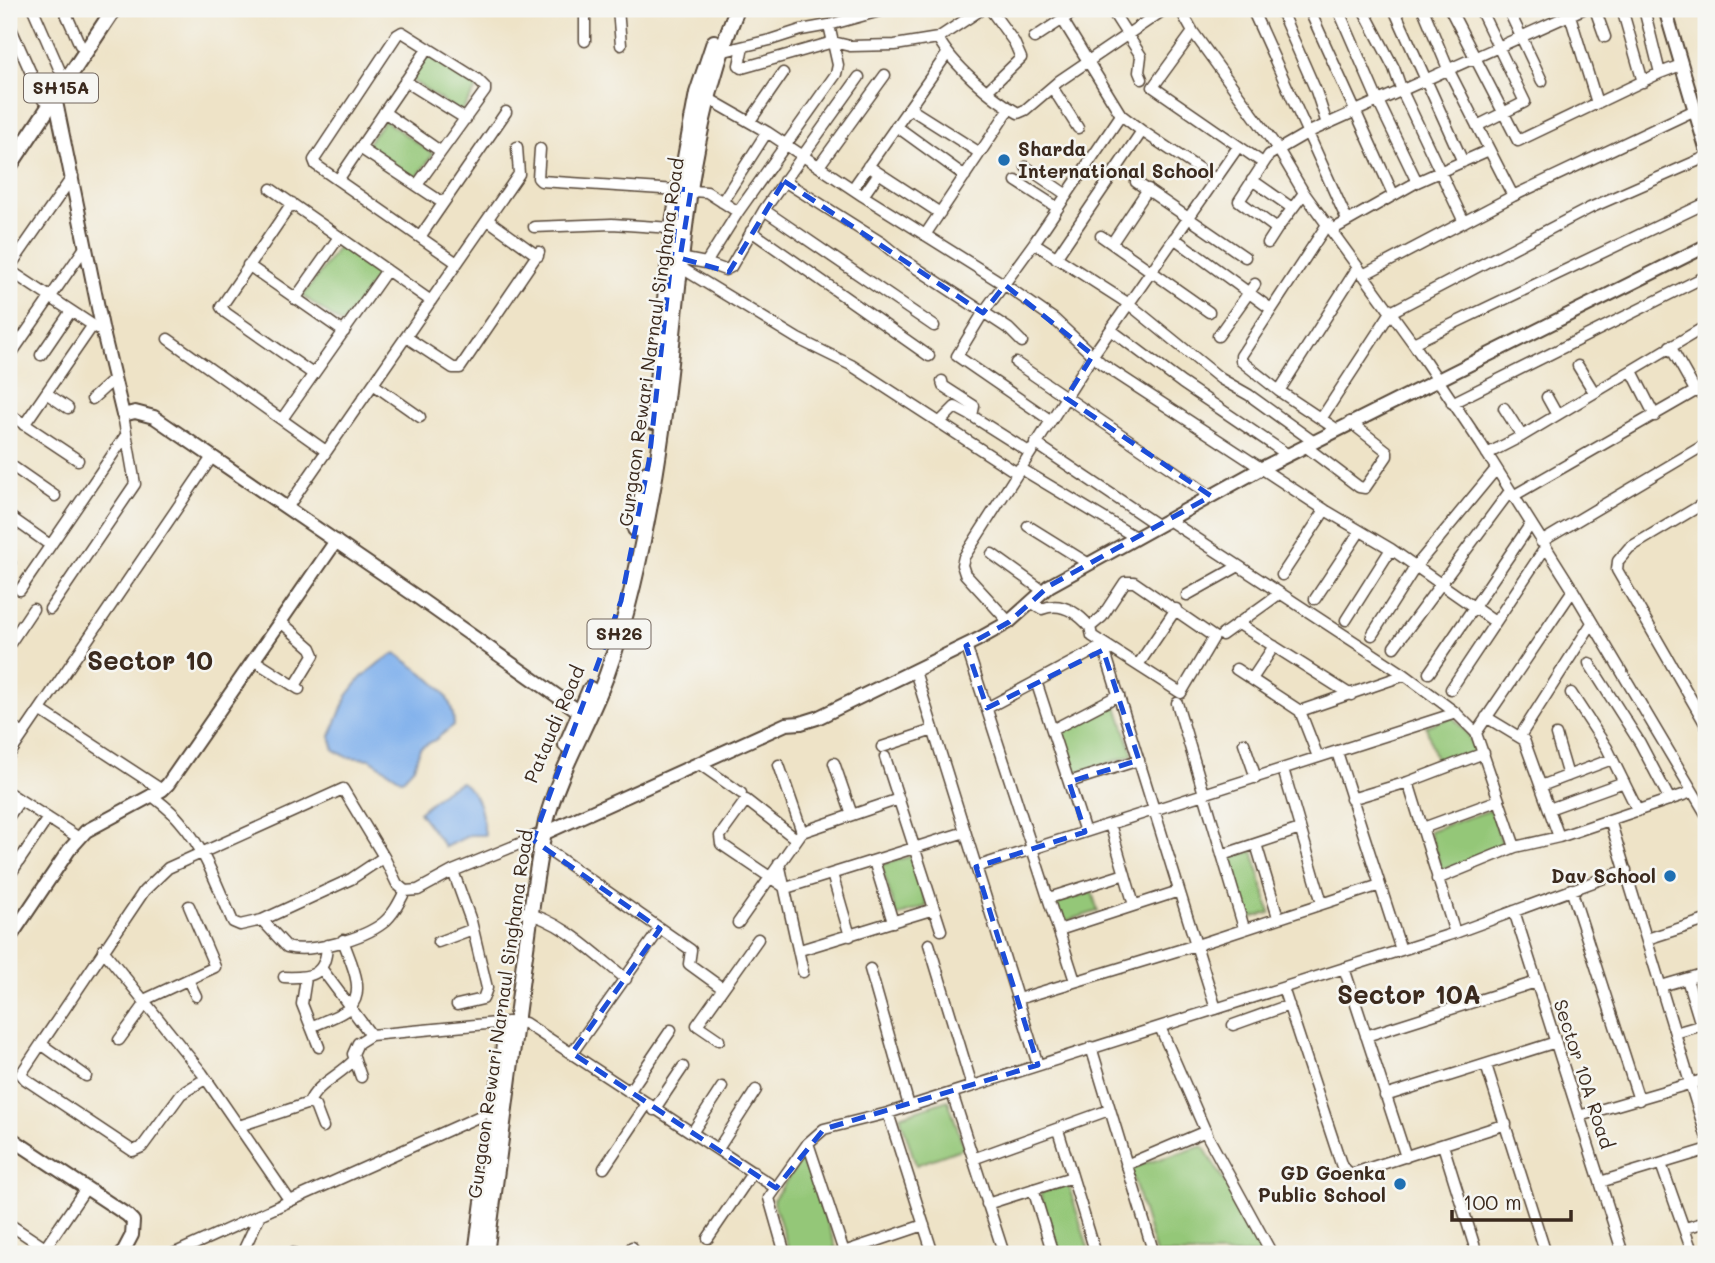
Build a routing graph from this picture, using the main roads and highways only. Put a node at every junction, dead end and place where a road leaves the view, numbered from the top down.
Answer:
1 (104, 9) edge
2 (114, 9) edge
3 (727, 9) edge
4 (737, 9) edge
5 (64, 75) junction
6 (702, 95) junction
7 (49, 98) junction
8 (9, 151) edge
9 (9, 167) edge
10 (685, 190) junction
11 (658, 424) junction
12 (500, 1108) junction
13 (476, 1254) edge
14 (486, 1254) edge

1 - 5 main road, SH15A
2 - 5 main road, SH15A
3 - 6 main road, SH26
4 - 6 main road, Gurgaon Rewari Narnaul Singhana Road / SH26
5 - 7 main road, SH15A
6 - 10 main road, Gurgaon Rewari Narnaul Singhana Road / SH26
7 - 8 main road, SH15A
7 - 9 main road, SH15A
10 - 11 main road, Gurgaon Rewari Narnaul Singhana Road / SH26
10 - 11 main road, SH26
11 - 12 main road, Gurgaon Rewari Narnaul Singhana Road / SH26
12 - 13 main road, SH26
12 - 14 main road, Gurgaon Rewari Narnaul Singhana Road / SH26

